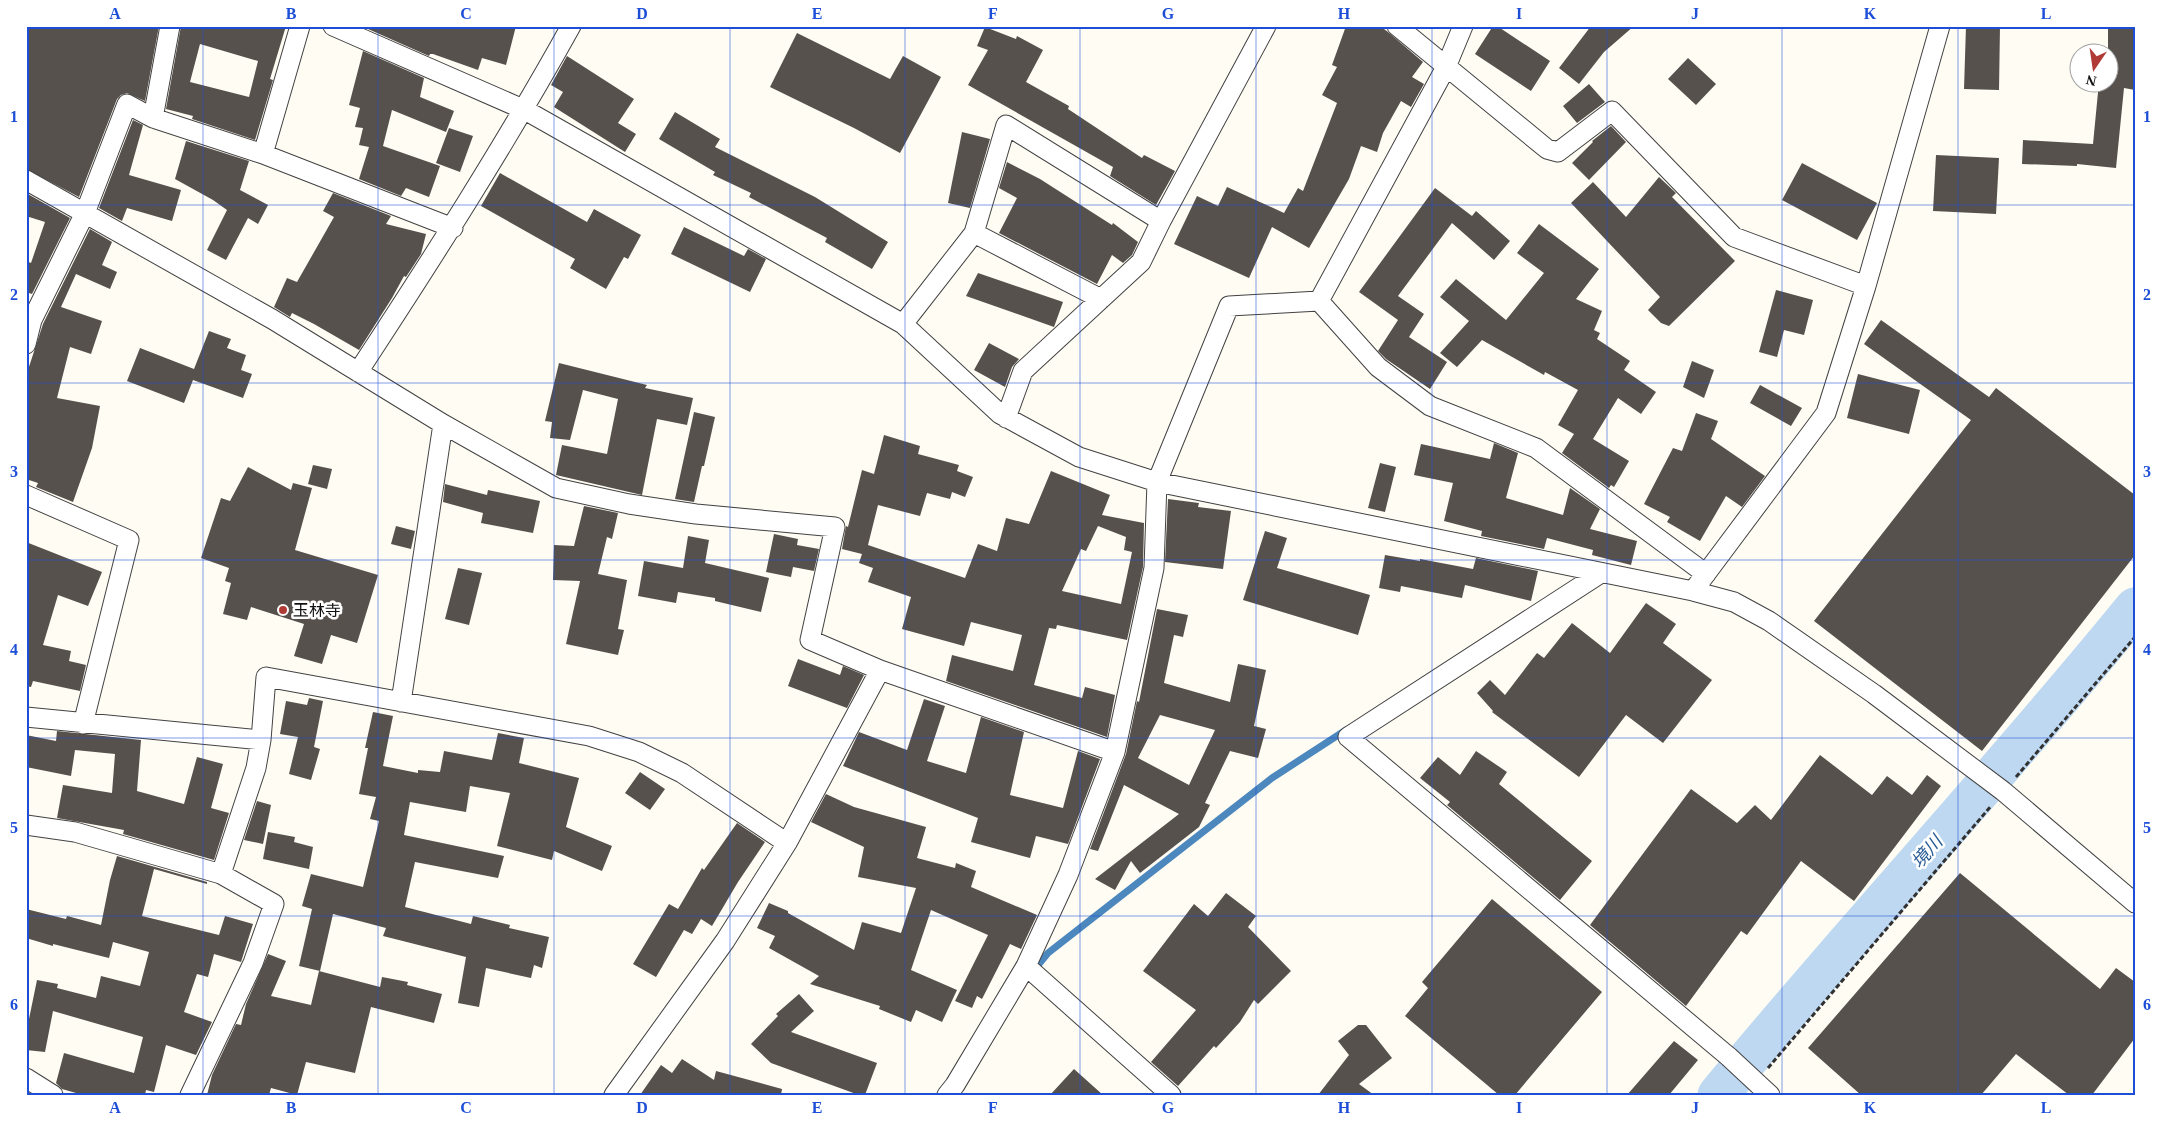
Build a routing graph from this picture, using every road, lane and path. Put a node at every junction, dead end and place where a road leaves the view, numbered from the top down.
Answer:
1 (170, 26) edge
2 (300, 26) edge
3 (333, 26) edge
4 (571, 26) edge
5 (1266, 26) edge
6 (1397, 26) edge
7 (1463, 26) edge
8 (1940, 26) edge
9 (1446, 67) junction
10 (525, 110) junction
11 (153, 118) junction
12 (263, 154) junction
13 (26, 180) edge
14 (85, 213) junction
15 (1161, 221) junction
16 (453, 228) junction
17 (974, 233) junction
18 (1866, 286) junction
19 (1101, 299) junction
20 (1319, 300) junction
21 (903, 324) junction
22 (26, 344) edge
23 (358, 372) junction
24 (1006, 418) junction
25 (443, 424) junction
26 (1157, 482) junction
27 (26, 495) edge
28 (1601, 573) junction
29 (1706, 574) junction
30 (1693, 590) junction
31 (2135, 637) edge
32 (880, 670) junction
33 (401, 702) junction
34 (26, 717) edge
35 (84, 724) junction
36 (261, 740) junction
37 (1115, 752) junction
38 (2004, 791) junction
39 (26, 825) edge
40 (787, 843) junction
41 (221, 874) junction
42 (2135, 903) edge
43 (1026, 966) junction
44 (26, 1078) edge
45 (1764, 1084) edge
46 (53, 1095) edge
47 (190, 1095) edge
48 (614, 1095) edge
49 (947, 1095) edge
50 (1170, 1095) edge

1 - 11 street
2 - 12 street
3 - 10 street
4 - 10 street
5 - 15 street
6 - 9 street
7 - 9 street
8 - 18 street
9 - 18 street
9 - 20 street
10 - 16 street
10 - 21 street
11 - 12 street
11 - 14 street
12 - 16 street
13 - 14 street
14 - 22 street
14 - 23 street
15 - 17 street
15 - 19 street
16 - 23 street
17 - 19 street
17 - 21 street
18 - 29 street
19 - 24 street
20 - 26 street
20 - 29 street
21 - 24 street
23 - 25 street
24 - 26 street
25 - 32 street
25 - 33 street
26 - 28 street
26 - 37 street
27 - 35 street
28 - 30 street
28 - 45 street, bridge
29 - 30 street
30 - 38 street
31 - 38 path
32 - 37 street
32 - 40 street
33 - 36 street
33 - 40 street
34 - 35 street
35 - 36 street
36 - 41 street
37 - 43 street
38 - 42 street
38 - 45 path
39 - 41 street
40 - 48 street
41 - 47 street
43 - 49 street
43 - 50 street
44 - 46 street

